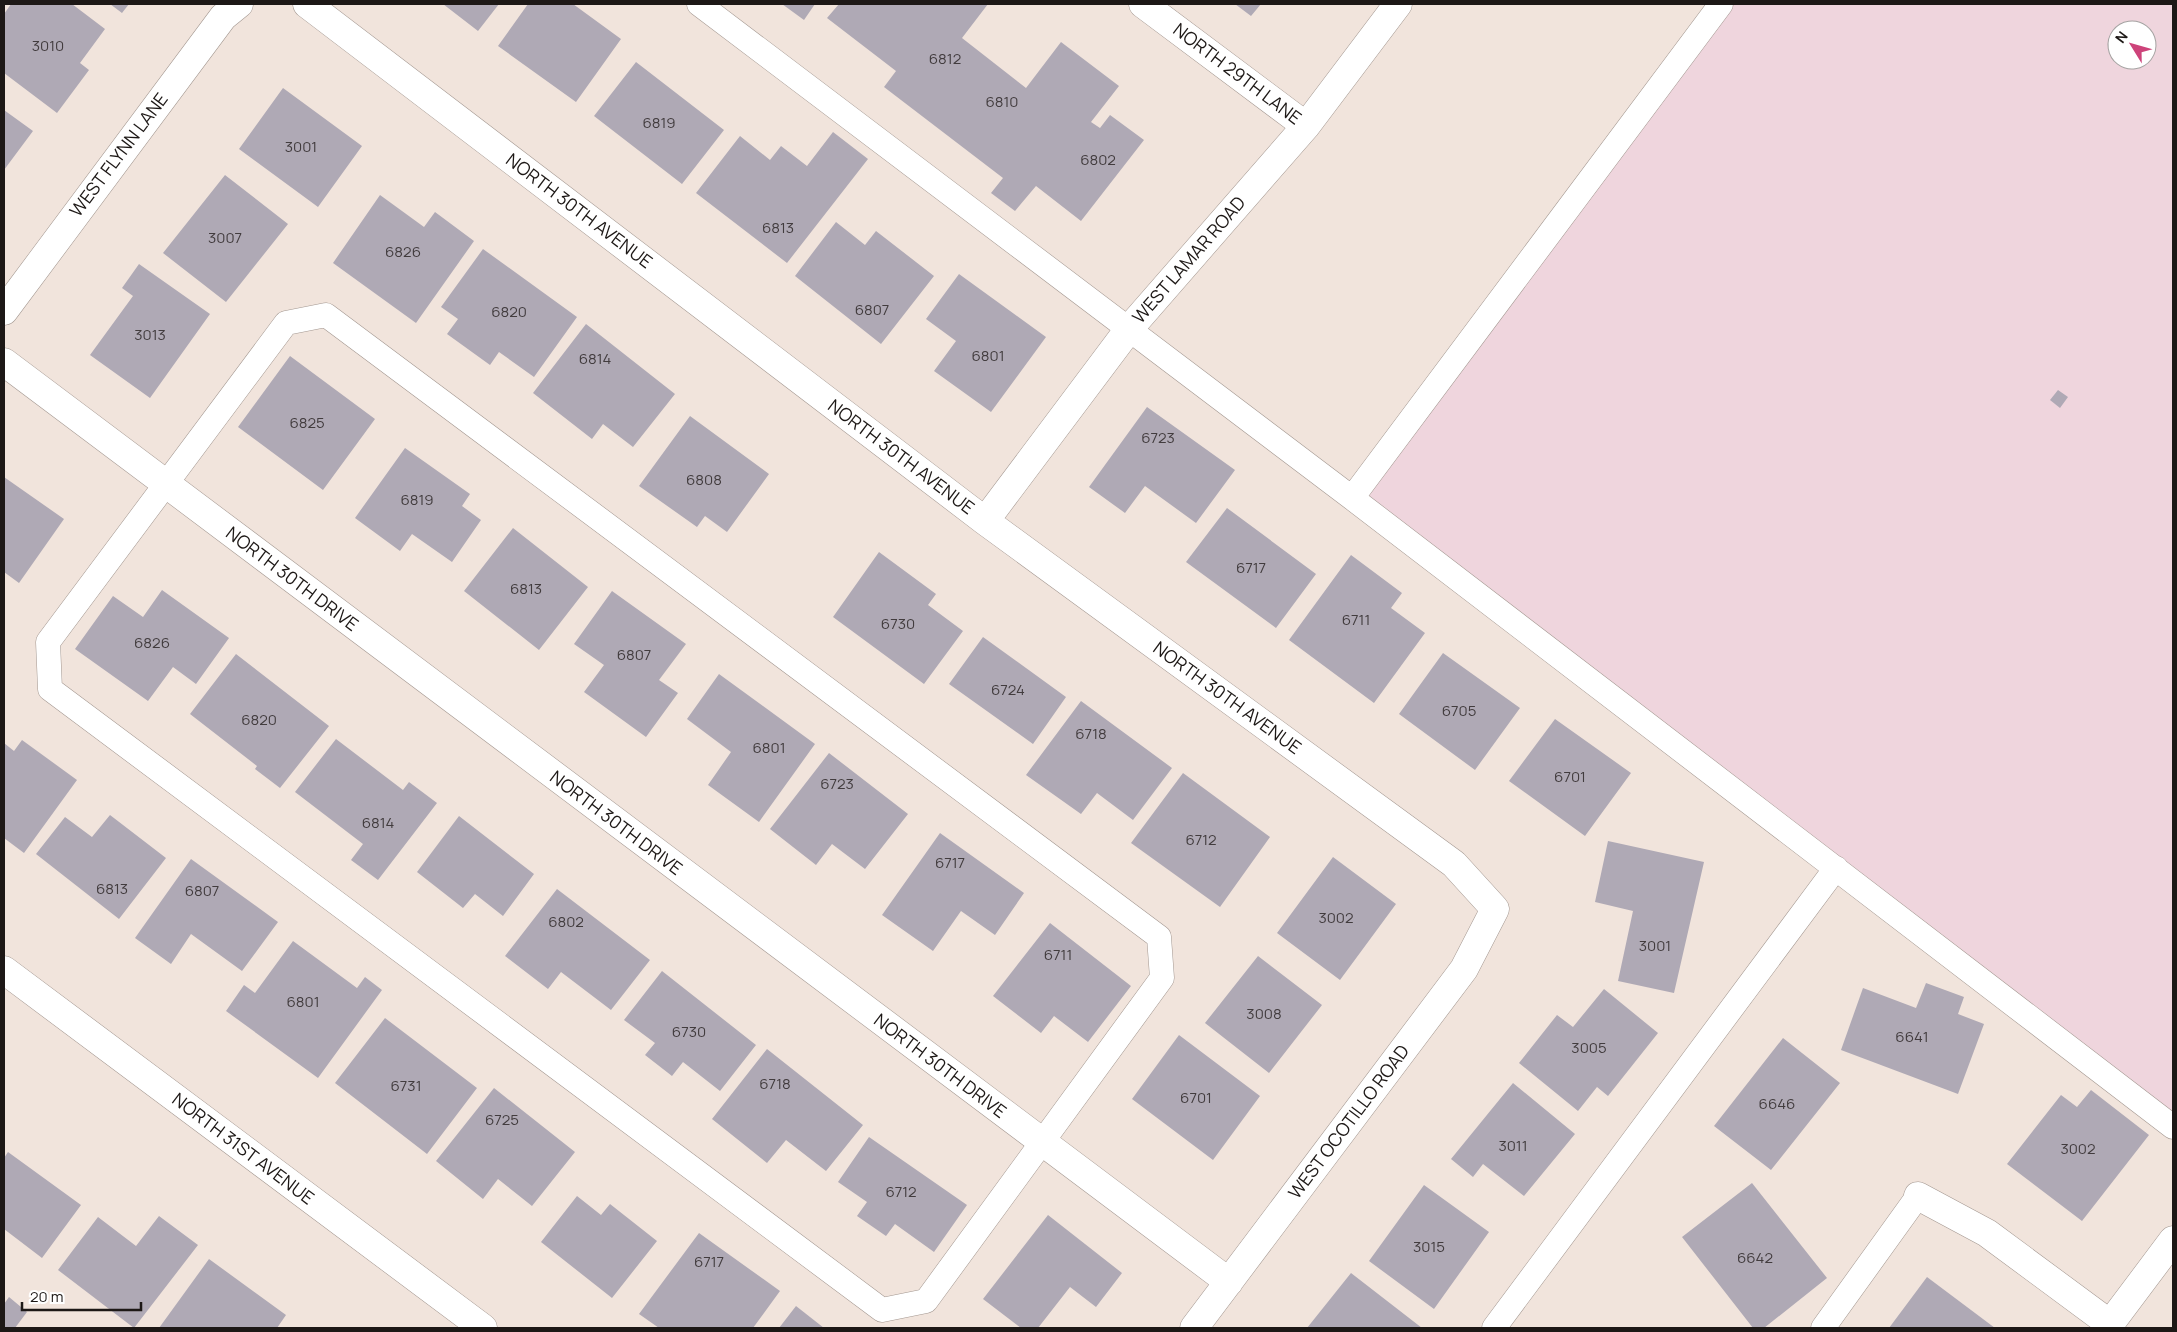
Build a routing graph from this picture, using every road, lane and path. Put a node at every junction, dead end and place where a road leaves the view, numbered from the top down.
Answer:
1 (239, 4) edge
2 (306, 4) edge
3 (699, 4) edge
4 (1143, 4) edge
5 (1398, 4) edge
6 (1721, 4) edge
7 (1306, 126) junction
8 (4, 310) edge
9 (1129, 329) junction
10 (4, 362) edge
11 (166, 484) junction
12 (1352, 498) junction
13 (985, 521) junction
14 (1836, 868) junction
15 (1495, 910) joint
16 (4, 970) edge
17 (2173, 1127) edge
18 (1042, 1142) junction
19 (1918, 1196) joint
20 (2173, 1240) edge
21 (1229, 1282) junction
22 (2109, 1326) edge
23 (483, 1328) edge
24 (1194, 1328) edge
25 (1494, 1328) edge
26 (1823, 1328) edge

1 - 8 street, WEST FLYNN LANE
2 - 13 street, NORTH 30TH AVENUE
3 - 9 lane
4 - 7 street, NORTH 29TH LANE
5 - 7 street, WEST LAMAR ROAD
6 - 12 lane
7 - 9 street, WEST LAMAR ROAD
9 - 12 lane
9 - 13 street, WEST LAMAR ROAD
10 - 11 street, NORTH 30TH DRIVE
11 - 18 street, NORTH 30TH DRIVE
11 - 18 lane
11 - 18 lane
12 - 14 lane
13 - 15 street, NORTH 30TH AVENUE
14 - 17 lane
14 - 25 lane
15 - 21 street, WEST OCOTILLO ROAD
16 - 23 street, NORTH 31ST AVENUE
18 - 21 street, NORTH 30TH DRIVE
19 - 22 street
19 - 26 lane
20 - 22 street
21 - 24 street, WEST OCOTILLO ROAD

